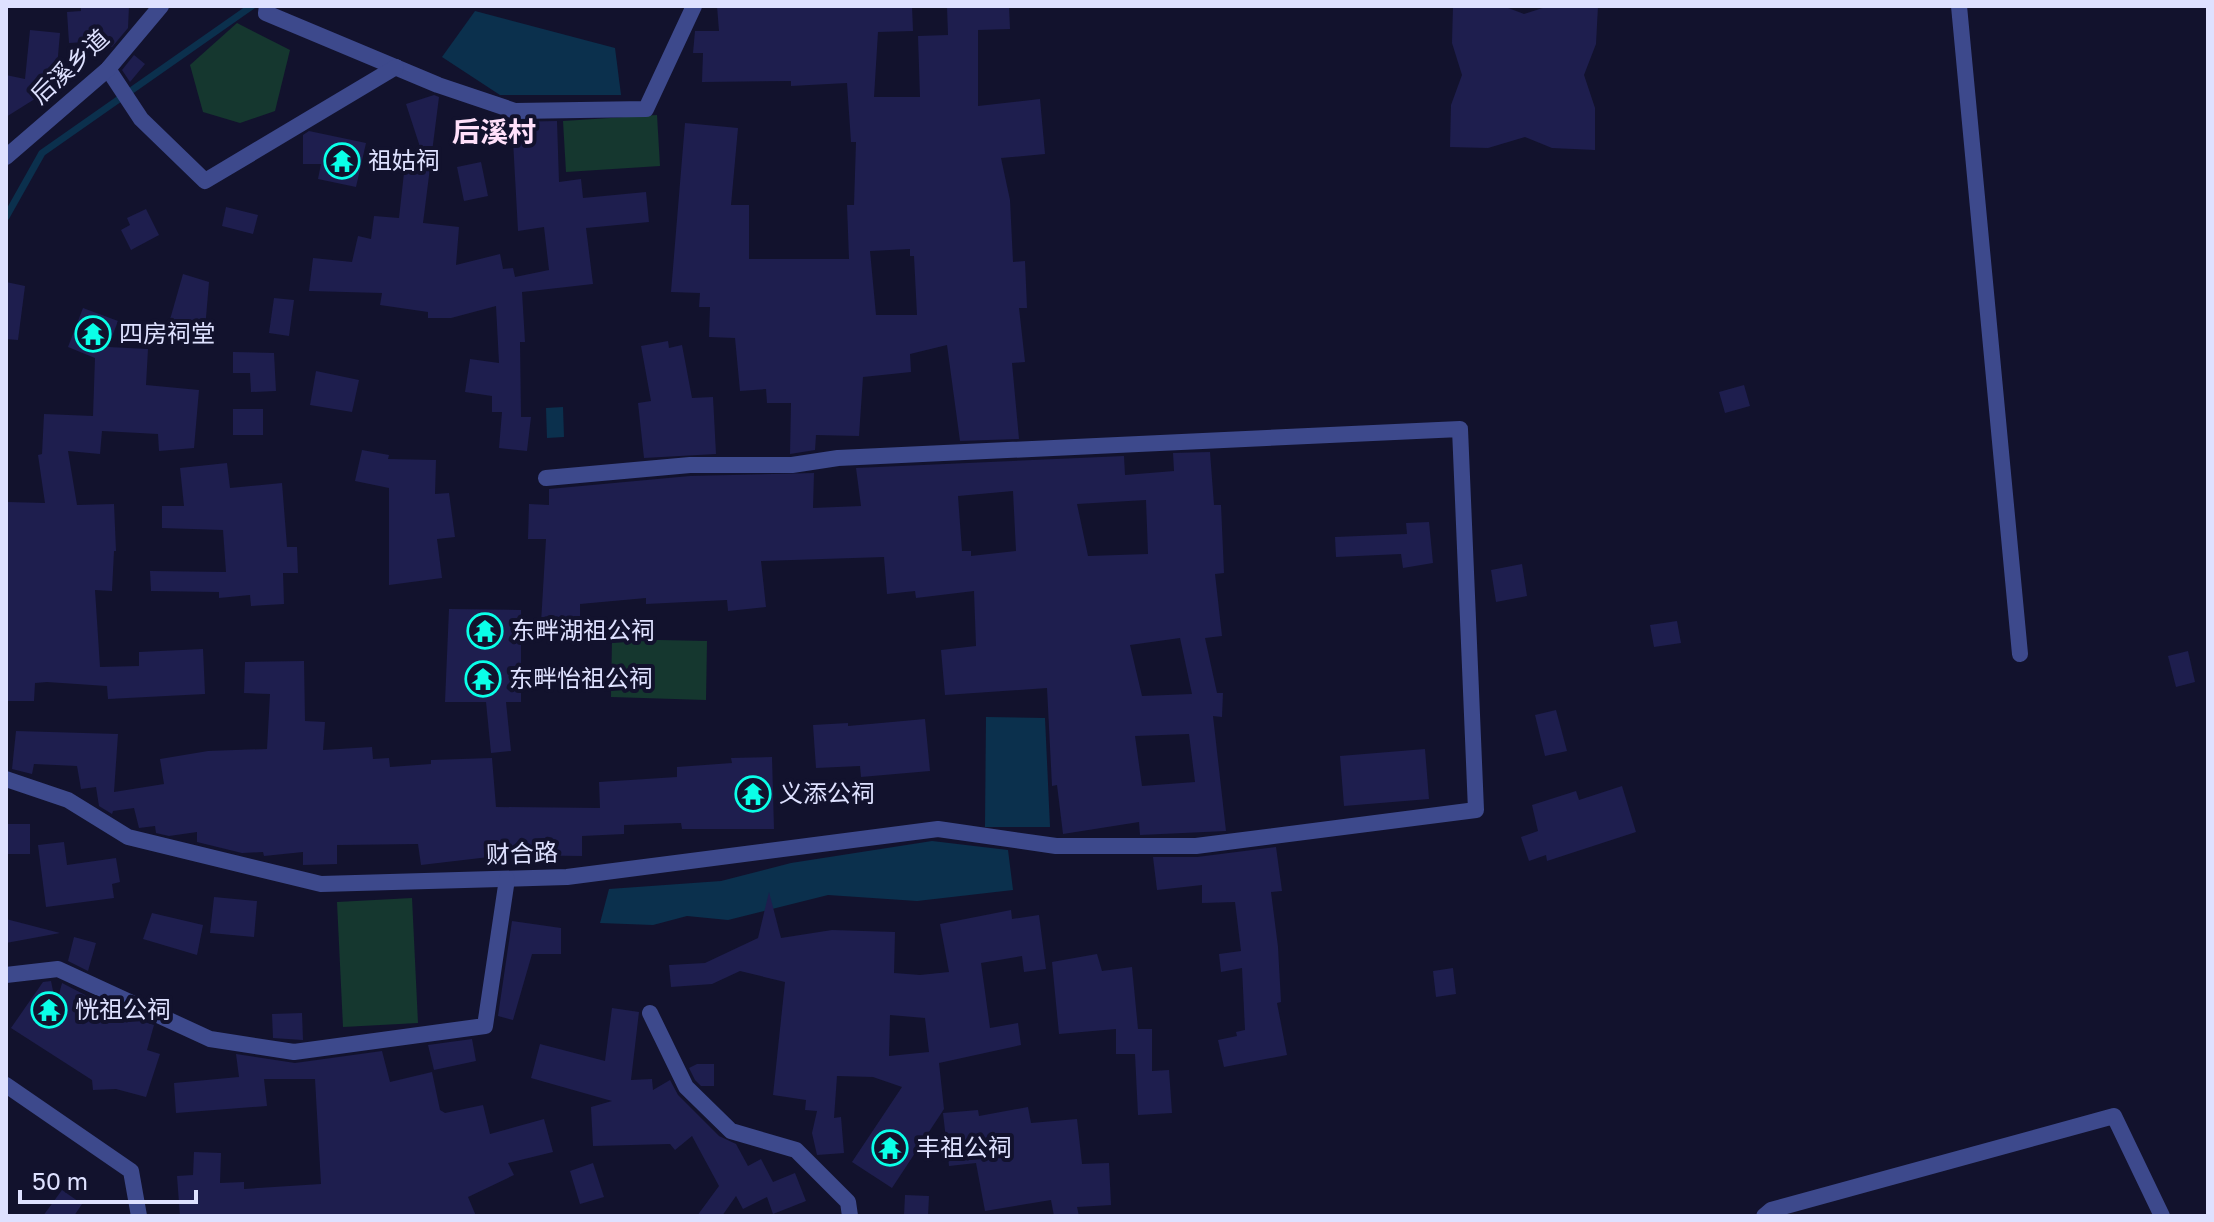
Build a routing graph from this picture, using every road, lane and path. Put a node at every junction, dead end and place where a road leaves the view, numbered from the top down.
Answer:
1 (161, 6) edge
2 (267, 6) edge
3 (694, 6) edge
4 (1959, 6) edge
5 (396, 67) junction
6 (108, 69) junction
7 (6, 157) edge
8 (546, 478) dead end
9 (2020, 654) dead end
10 (6, 779) edge
11 (507, 879) junction
12 (6, 975) edge
13 (650, 1013) dead end
14 (6, 1085) edge
15 (139, 1216) edge
16 (850, 1216) edge
17 (1764, 1216) edge
18 (2162, 1216) edge

1 - 6 street, 后溪乡道
2 - 5 street
3 - 5 street
4 - 9 street
5 - 6 street
6 - 7 street, 后溪乡道
8 - 11 street, 财合路
10 - 11 street, 财合路
11 - 12 street
13 - 16 street
14 - 15 street
17 - 18 street

